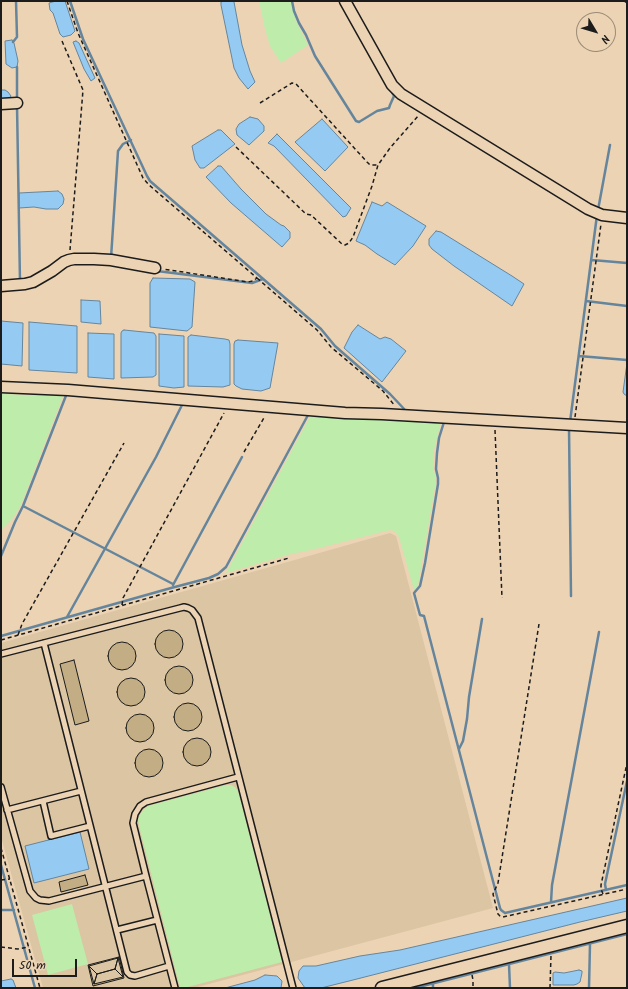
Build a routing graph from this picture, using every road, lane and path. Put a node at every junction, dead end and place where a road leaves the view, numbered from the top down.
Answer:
1 (67, 1) edge
2 (345, 1) edge
3 (624, 1) edge
4 (627, 3) edge
5 (62, 41) dead end
6 (17, 103) dead end
7 (260, 103) dead end
8 (1, 104) edge
9 (425, 109) junction
10 (236, 147) dead end
11 (378, 165) junction
12 (602, 215) junction
13 (627, 218) edge
14 (69, 260) junction
15 (155, 268) joint
16 (257, 278) junction
17 (1, 286) edge
18 (1, 387) edge
19 (227, 404) junction
20 (270, 407) junction
21 (402, 415) junction
22 (494, 420) junction
23 (574, 425) junction
24 (627, 428) edge
25 (124, 443) dead end
26 (244, 452) dead end
27 (289, 558) dead end
28 (502, 598) dead end
29 (121, 606) junction
30 (539, 624) dead end
31 (18, 635) junction
32 (1, 640) edge
33 (44, 643) junction
34 (1, 654) edge
35 (627, 763) edge
36 (238, 777) junction
37 (1, 787) edge
38 (81, 791) junction
39 (43, 801) junction
40 (7, 810) junction
41 (90, 826) junction
42 (1, 848) edge
43 (146, 876) junction
44 (10, 879) junction
45 (1, 880) edge
46 (106, 886) junction
47 (627, 889) edge
48 (603, 894) junction
49 (157, 920) junction
50 (627, 926) edge
51 (117, 930) junction
52 (551, 945) junction
53 (1, 947) edge
54 (29, 947) junction
55 (169, 966) junction
56 (40, 988) edge
57 (175, 988) edge
58 (293, 988) edge
59 (382, 988) edge
60 (550, 988) edge

1 - 16 path
2 - 9 street
3 - 4 path
5 - 14 path
6 - 8 street
7 - 11 path
9 - 11 path
9 - 12 street
10 - 11 path
12 - 13 street
12 - 23 path
14 - 15 street
14 - 17 street
15 - 16 path
16 - 21 path
18 - 19 street
19 - 20 street
19 - 29 path
20 - 21 street
20 - 26 path
21 - 22 street
22 - 23 street
22 - 28 path
23 - 24 street
25 - 31 path
27 - 29 path
29 - 31 path
30 - 48 path
31 - 32 path
33 - 34 lane
33 - 36 lane
33 - 38 lane
35 - 48 path
36 - 43 lane
36 - 58 lane
37 - 40 lane
38 - 39 lane
38 - 41 lane
39 - 40 lane
39 - 41 lane
40 - 46 lane
41 - 46 lane
42 - 44 path
43 - 46 lane
43 - 49 lane
44 - 45 path
44 - 54 path
46 - 51 lane
47 - 48 path
49 - 51 lane
49 - 55 lane
50 - 52 street
51 - 55 lane
52 - 59 street
52 - 60 path
53 - 54 path
54 - 56 path
55 - 57 lane

